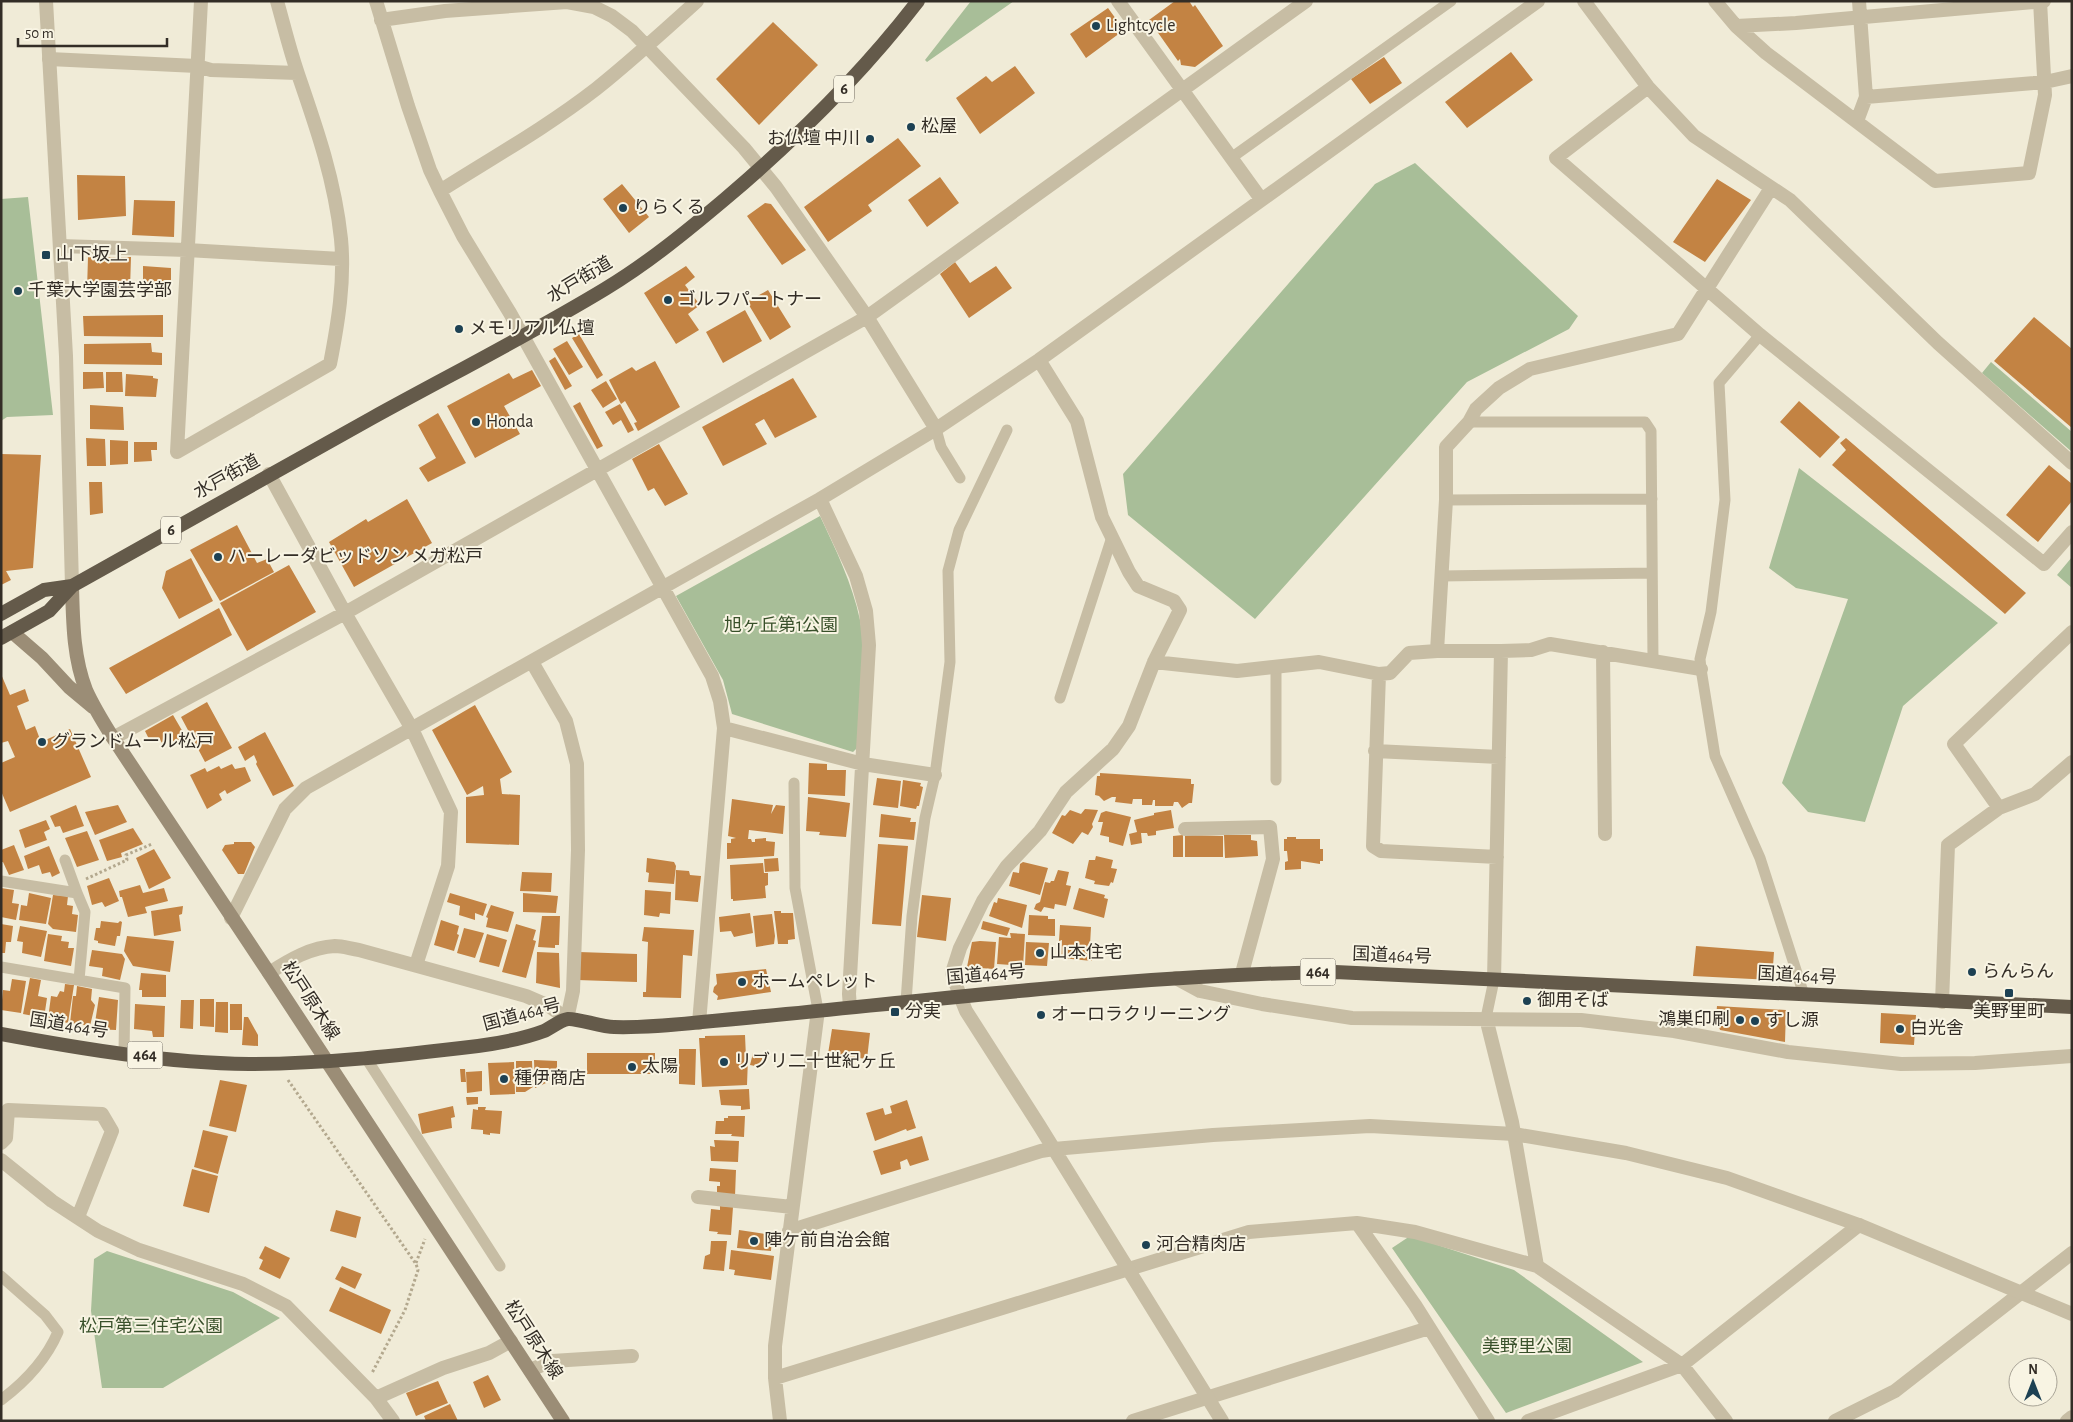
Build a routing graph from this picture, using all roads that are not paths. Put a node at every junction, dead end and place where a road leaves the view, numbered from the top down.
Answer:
1 (46, 1) edge
2 (201, 1) edge
3 (277, 1) edge
4 (376, 1) edge
5 (696, 1) edge
6 (918, 1) edge
7 (1118, 1) edge
8 (1306, 1) edge
9 (1451, 1) edge
10 (1538, 1) edge
11 (1584, 1) edge
12 (1715, 1) edge
13 (1859, 1) edge
14 (2040, 1) edge
15 (2044, 1) edge
16 (1860, 18) junction
17 (381, 20) junction
18 (1736, 26) junction
19 (647, 47) junction
20 (49, 59) junction
21 (198, 66) junction
22 (297, 72) junction
23 (2072, 76) edge
24 (2045, 82) junction
25 (1648, 87) junction
26 (1182, 90) junction
27 (1866, 97) junction
28 (1857, 121) junction
29 (1231, 158) junction
30 (762, 168) junction
31 (1771, 188) junction
32 (440, 191) junction
33 (1261, 199) junction
34 (60, 246) junction
35 (187, 250) junction
36 (341, 259) junction
37 (1708, 290) junction
38 (867, 316) junction
39 (1760, 335) junction
40 (522, 336) junction
41 (1039, 360) junction
42 (1469, 422) junction
43 (936, 429) junction
44 (1007, 430) dead end
45 (2072, 463) edge
46 (597, 469) junction
47 (269, 474) junction
48 (960, 478) dead end
49 (820, 499) junction
50 (1652, 499) junction
51 (1446, 500) junction
52 (2072, 532) edge
53 (1112, 538) junction
54 (1652, 573) junction
55 (1441, 576) junction
56 (72, 586) junction
57 (662, 589) junction
58 (345, 613) junction
59 (1, 614) edge
60 (2072, 632) edge
61 (7, 635) edge
62 (1437, 651) junction
63 (1501, 651) junction
64 (1603, 652) junction
65 (1653, 660) junction
66 (532, 662) junction
67 (1154, 662) junction
68 (1276, 667) junction
69 (1701, 669) junction
70 (1379, 674) junction
71 (1060, 698) dead end
72 (96, 709) junction
73 (724, 728) junction
74 (412, 729) junction
75 (113, 738) junction
76 (1376, 752) junction
77 (1499, 757) junction
78 (2072, 762) edge
79 (863, 764) junction
80 (934, 774) junction
81 (1276, 780) dead end
82 (794, 783) dead end
83 (1999, 808) junction
84 (1185, 829) dead end
85 (1605, 834) dead end
86 (1497, 857) junction
87 (65, 860) dead end
88 (1, 881) edge
89 (75, 888) junction
90 (231, 918) junction
91 (416, 965) junction
92 (1, 967) edge
93 (270, 973) junction
94 (1242, 973) junction
95 (1176, 978) junction
96 (79, 980) junction
97 (1494, 980) junction
98 (1804, 995) junction
99 (960, 996) junction
100 (906, 1002) junction
101 (1942, 1002) junction
102 (850, 1007) junction
103 (2072, 1007) edge
104 (818, 1010) junction
105 (1486, 1018) junction
106 (568, 1019) junction
107 (699, 1022) junction
108 (1, 1034) edge
109 (124, 1053) junction
110 (2072, 1056) edge
111 (362, 1058) junction
112 (1514, 1134) junction
113 (1, 1143) edge
114 (1054, 1150) junction
115 (1, 1160) edge
116 (698, 1197) dead end
117 (792, 1208) junction
118 (78, 1217) junction
119 (1357, 1223) junction
120 (1859, 1225) junction
121 (789, 1231) junction
122 (2072, 1252) edge
123 (500, 1266) dead end
124 (1537, 1266) junction
125 (1128, 1268) junction
126 (1, 1276) edge
127 (2021, 1292) junction
128 (2072, 1314) edge
129 (1429, 1328) junction
130 (510, 1341) junction
131 (632, 1356) dead end
132 (1682, 1365) junction
133 (530, 1370) junction
134 (775, 1378) junction
135 (1207, 1397) junction
136 (376, 1398) junction
137 (1, 1400) edge
138 (2072, 1417) edge
139 (393, 1421) edge
140 (563, 1421) edge
141 (780, 1421) edge
142 (1133, 1421) edge
143 (1222, 1421) edge
144 (1488, 1421) edge
145 (1528, 1421) edge
146 (1726, 1421) edge
147 (1835, 1421) edge
148 (2067, 1421) edge

1 - 20 street
2 - 21 street
3 - 22 street
4 - 17 street
5 - 19 street
6 - 30 highway, 水戸街道 / 6
7 - 26 street
8 - 26 street
9 - 29 lane
10 - 33 street
11 - 25 street
12 - 18 street
13 - 16 street
14 - 15 street
14 - 16 street
14 - 24 street
16 - 18 street
16 - 27 street
17 - 19 street
17 - 32 street
18 - 28 street
19 - 30 street
19 - 32 street
20 - 21 street
20 - 34 street
21 - 22 street
21 - 35 street
22 - 36 street
23 - 24 street
24 - 27 street
24 - 28 street
25 - 31 street
25 - 37 street
26 - 29 street
26 - 38 street
27 - 28 street
29 - 33 street
30 - 38 street
30 - 40 highway, 水戸街道 / 6
31 - 37 street
31 - 45 street
32 - 40 street
33 - 41 street
34 - 35 street
34 - 56 street
35 - 36 street
35 - 36 street
37 - 39 street
37 - 42 street
38 - 43 street
38 - 46 street
39 - 52 street
39 - 69 lane
40 - 46 street
40 - 47 highway, 水戸街道 / 6
41 - 43 street
41 - 53 street
42 - 50 lane
42 - 51 street
43 - 48 lane
43 - 49 street
44 - 80 lane
46 - 57 street
46 - 58 street
47 - 56 highway, 水戸街道 / 6
47 - 58 street
49 - 57 street
49 - 79 street
50 - 51 lane
50 - 54 lane
51 - 55 street
53 - 67 street
53 - 71 lane
54 - 55 lane
54 - 65 lane
55 - 62 street
56 - 59 highway, 水戸街道 / 6
56 - 61 highway, 水戸街道 / 6
56 - 72 main road, 松戸原木線
57 - 66 street
57 - 73 street
58 - 74 street
58 - 75 street
60 - 83 street
61 - 72 main road
62 - 63 street
62 - 70 street
63 - 64 street
63 - 77 street
64 - 65 street
64 - 85 street
65 - 69 street
66 - 74 street
66 - 106 street
67 - 68 street
67 - 99 street
68 - 70 street
68 - 81 lane
69 - 98 lane
70 - 76 street
72 - 75 main road, 松戸原木線
73 - 79 street
73 - 107 street
74 - 90 street
74 - 91 street
75 - 90 main road, 松戸原木線
76 - 77 street
76 - 86 street
77 - 86 street
78 - 83 street
79 - 80 street
79 - 102 street
80 - 100 lane
82 - 104 lane
83 - 101 street
84 - 94 street
86 - 97 street
87 - 89 lane
88 - 89 lane
89 - 96 lane
90 - 93 main road, 松戸原木線
91 - 93 street
91 - 106 street
92 - 96 lane
93 - 130 main road, 松戸原木線
94 - 95 highway, 国道464号 / 464
94 - 97 highway, 国道464号 / 464
95 - 99 highway, 国道464号 / 464
95 - 105 street
96 - 109 lane
97 - 98 highway, 国道464号 / 464
97 - 105 lane
98 - 101 highway, 国道464号 / 464
99 - 100 highway, 国道464号 / 464
99 - 114 street
100 - 102 highway, 国道464号 / 464
101 - 103 highway, 国道464号 / 464
102 - 104 highway, 国道464号 / 464
104 - 107 highway, 国道464号 / 464
104 - 117 street
105 - 110 street
105 - 112 street
106 - 107 highway, 国道464号 / 464
106 - 111 highway, 国道464号 / 464
108 - 109 highway, 国道464号 / 464
109 - 111 highway, 国道464号 / 464
111 - 123 lane
112 - 114 street
112 - 120 street
112 - 124 street
113 - 118 street
114 - 121 street
114 - 125 street
115 - 118 street
116 - 117 street
117 - 121 street
118 - 136 street
119 - 124 street
119 - 125 street
119 - 129 street
120 - 127 street
120 - 132 street
121 - 134 street
122 - 127 street
124 - 132 street
125 - 134 street
125 - 135 street
126 - 137 lane
127 - 128 street
127 - 147 street
129 - 135 street
129 - 144 street
130 - 133 main road, 松戸原木線
130 - 136 street
131 - 133 street
132 - 145 street
132 - 146 street
133 - 140 main road, 松戸原木線
134 - 141 street
135 - 142 street
135 - 143 street
136 - 139 street
138 - 148 street

